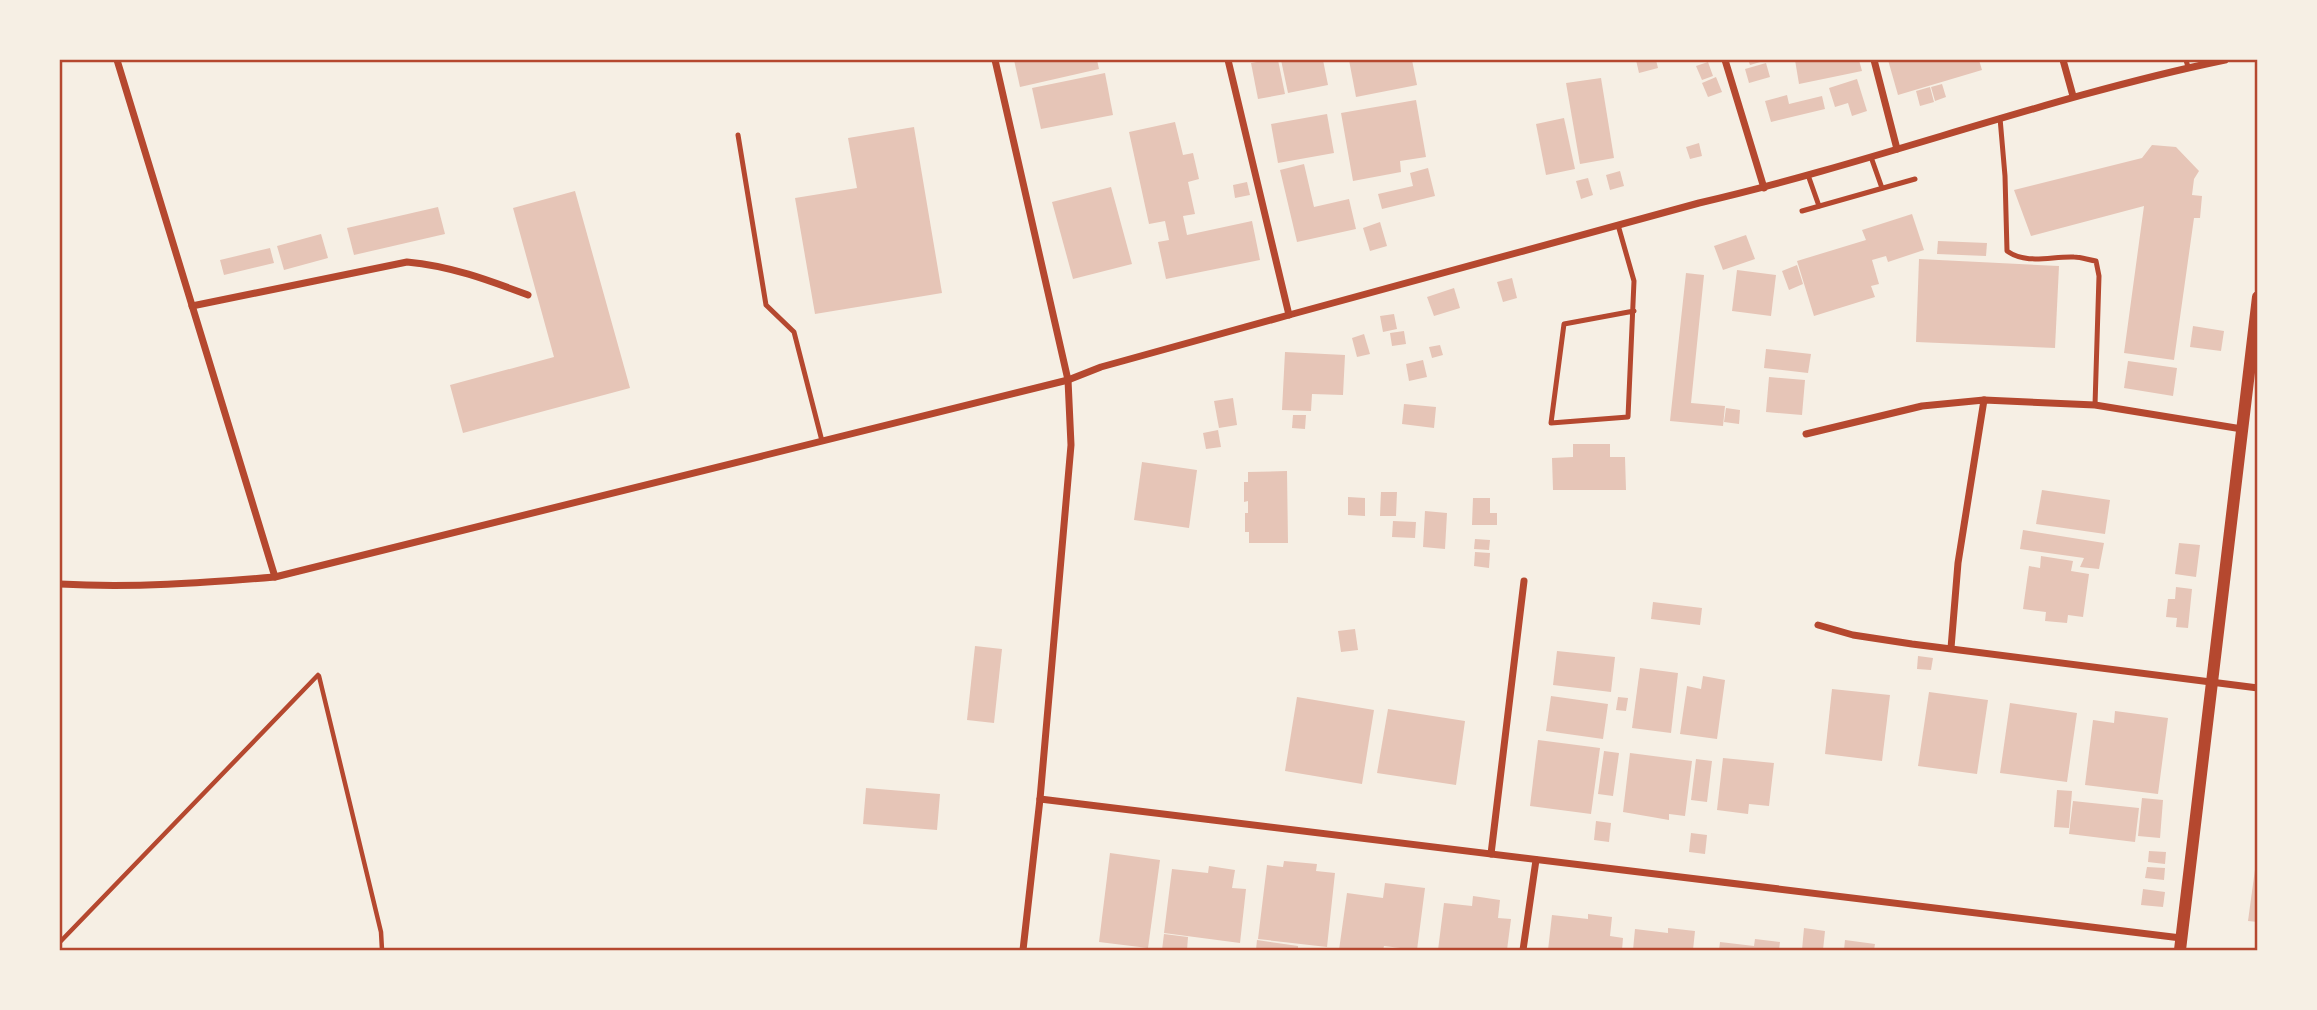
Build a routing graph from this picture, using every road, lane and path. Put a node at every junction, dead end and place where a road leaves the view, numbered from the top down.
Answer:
1 (117, 60) edge
2 (995, 60) edge
3 (1228, 60) edge
4 (1725, 60) edge
5 (1874, 60) edge
6 (2063, 60) edge
7 (2225, 60) edge
8 (2187, 63) edge
9 (2073, 96) junction
10 (2000, 118) junction
11 (738, 135) dead end
12 (1897, 149) junction
13 (1871, 157) junction
14 (1808, 175) junction
15 (1915, 179) dead end
16 (1764, 188) junction
17 (1882, 188) junction
18 (1819, 206) junction
19 (1802, 211) dead end
20 (1618, 225) junction
21 (528, 295) dead end
22 (2258, 297) edge
23 (192, 306) junction
24 (1634, 311) junction
25 (1289, 314) junction
26 (1068, 380) junction
27 (1984, 400) junction
28 (2095, 405) junction
29 (2242, 429) junction
30 (1806, 434) dead end
31 (822, 440) junction
32 (275, 577) junction
33 (1524, 581) dead end
34 (60, 584) edge
35 (1818, 625) dead end
36 (1951, 648) junction
37 (2211, 682) junction
38 (2258, 688) edge
39 (1040, 799) junction
40 (1491, 854) junction
41 (1535, 860) junction
42 (60, 942) edge
43 (2180, 944) edge
44 (382, 950) edge
45 (1023, 950) edge
46 (1523, 950) edge

1 - 23 street
2 - 26 street
3 - 25 street
4 - 16 street
5 - 12 street
6 - 9 street
7 - 8 street
8 - 9 street
9 - 10 street
10 - 12 street
10 - 28 lane
11 - 31 lane
12 - 13 street
13 - 14 street
13 - 17 lane
14 - 16 street
14 - 18 lane
15 - 17 lane
16 - 20 street
17 - 18 lane
18 - 19 lane
20 - 24 lane
20 - 25 street
21 - 23 street
22 - 29 street
23 - 32 street
24 - 24 lane
25 - 26 street
26 - 31 street
26 - 39 street
27 - 28 street
27 - 30 street
27 - 36 street
28 - 29 street
29 - 37 street
31 - 32 street
32 - 34 street
33 - 40 street
35 - 36 street
36 - 37 street
37 - 38 street
37 - 43 street
39 - 40 street
39 - 45 street
40 - 41 street
41 - 43 street
41 - 46 street
42 - 44 path

